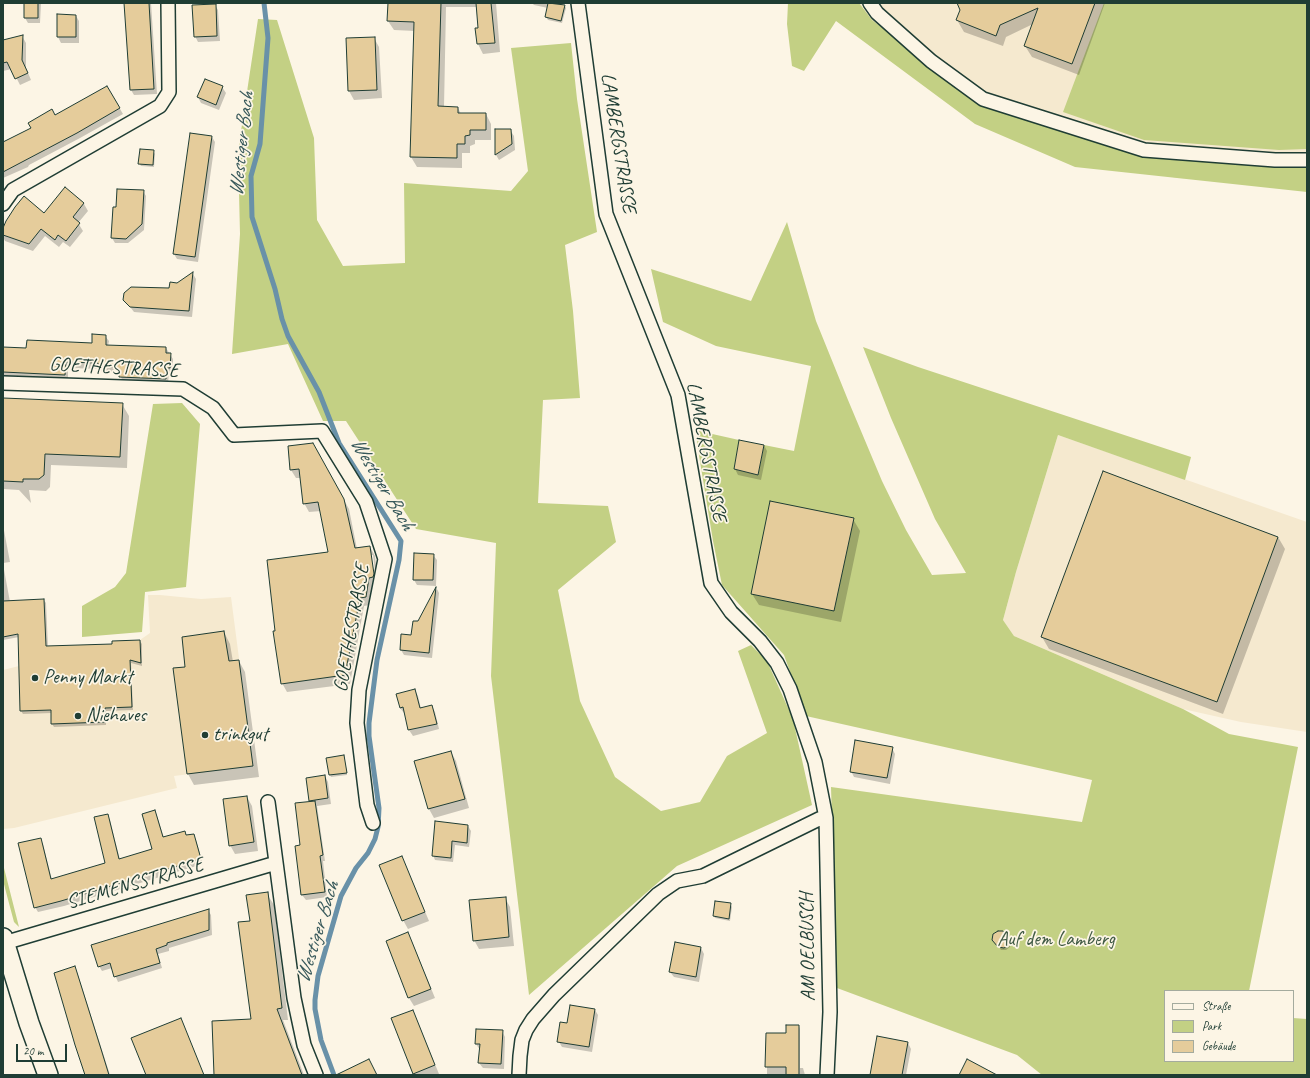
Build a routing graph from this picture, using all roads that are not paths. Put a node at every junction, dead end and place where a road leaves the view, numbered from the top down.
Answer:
1 (168, 3) edge
2 (578, 3) edge
3 (870, 3) edge
4 (1307, 160) edge
5 (3, 204) edge
6 (3, 384) edge
7 (268, 802) dead end
8 (826, 818) junction
9 (373, 823) dead end
10 (276, 862) junction
11 (4, 940) edge
12 (48, 1075) edge
13 (316, 1075) edge
14 (519, 1075) edge
15 (827, 1075) edge

1 - 5 street
2 - 8 street, LAMBERGSTRASSE
3 - 4 street
6 - 9 street, GOETHESTRASSE
7 - 10 street
8 - 14 street
8 - 15 street, AM OELBUSCH
10 - 11 street, SIEMENSSTRASSE
10 - 13 street
11 - 12 main road

